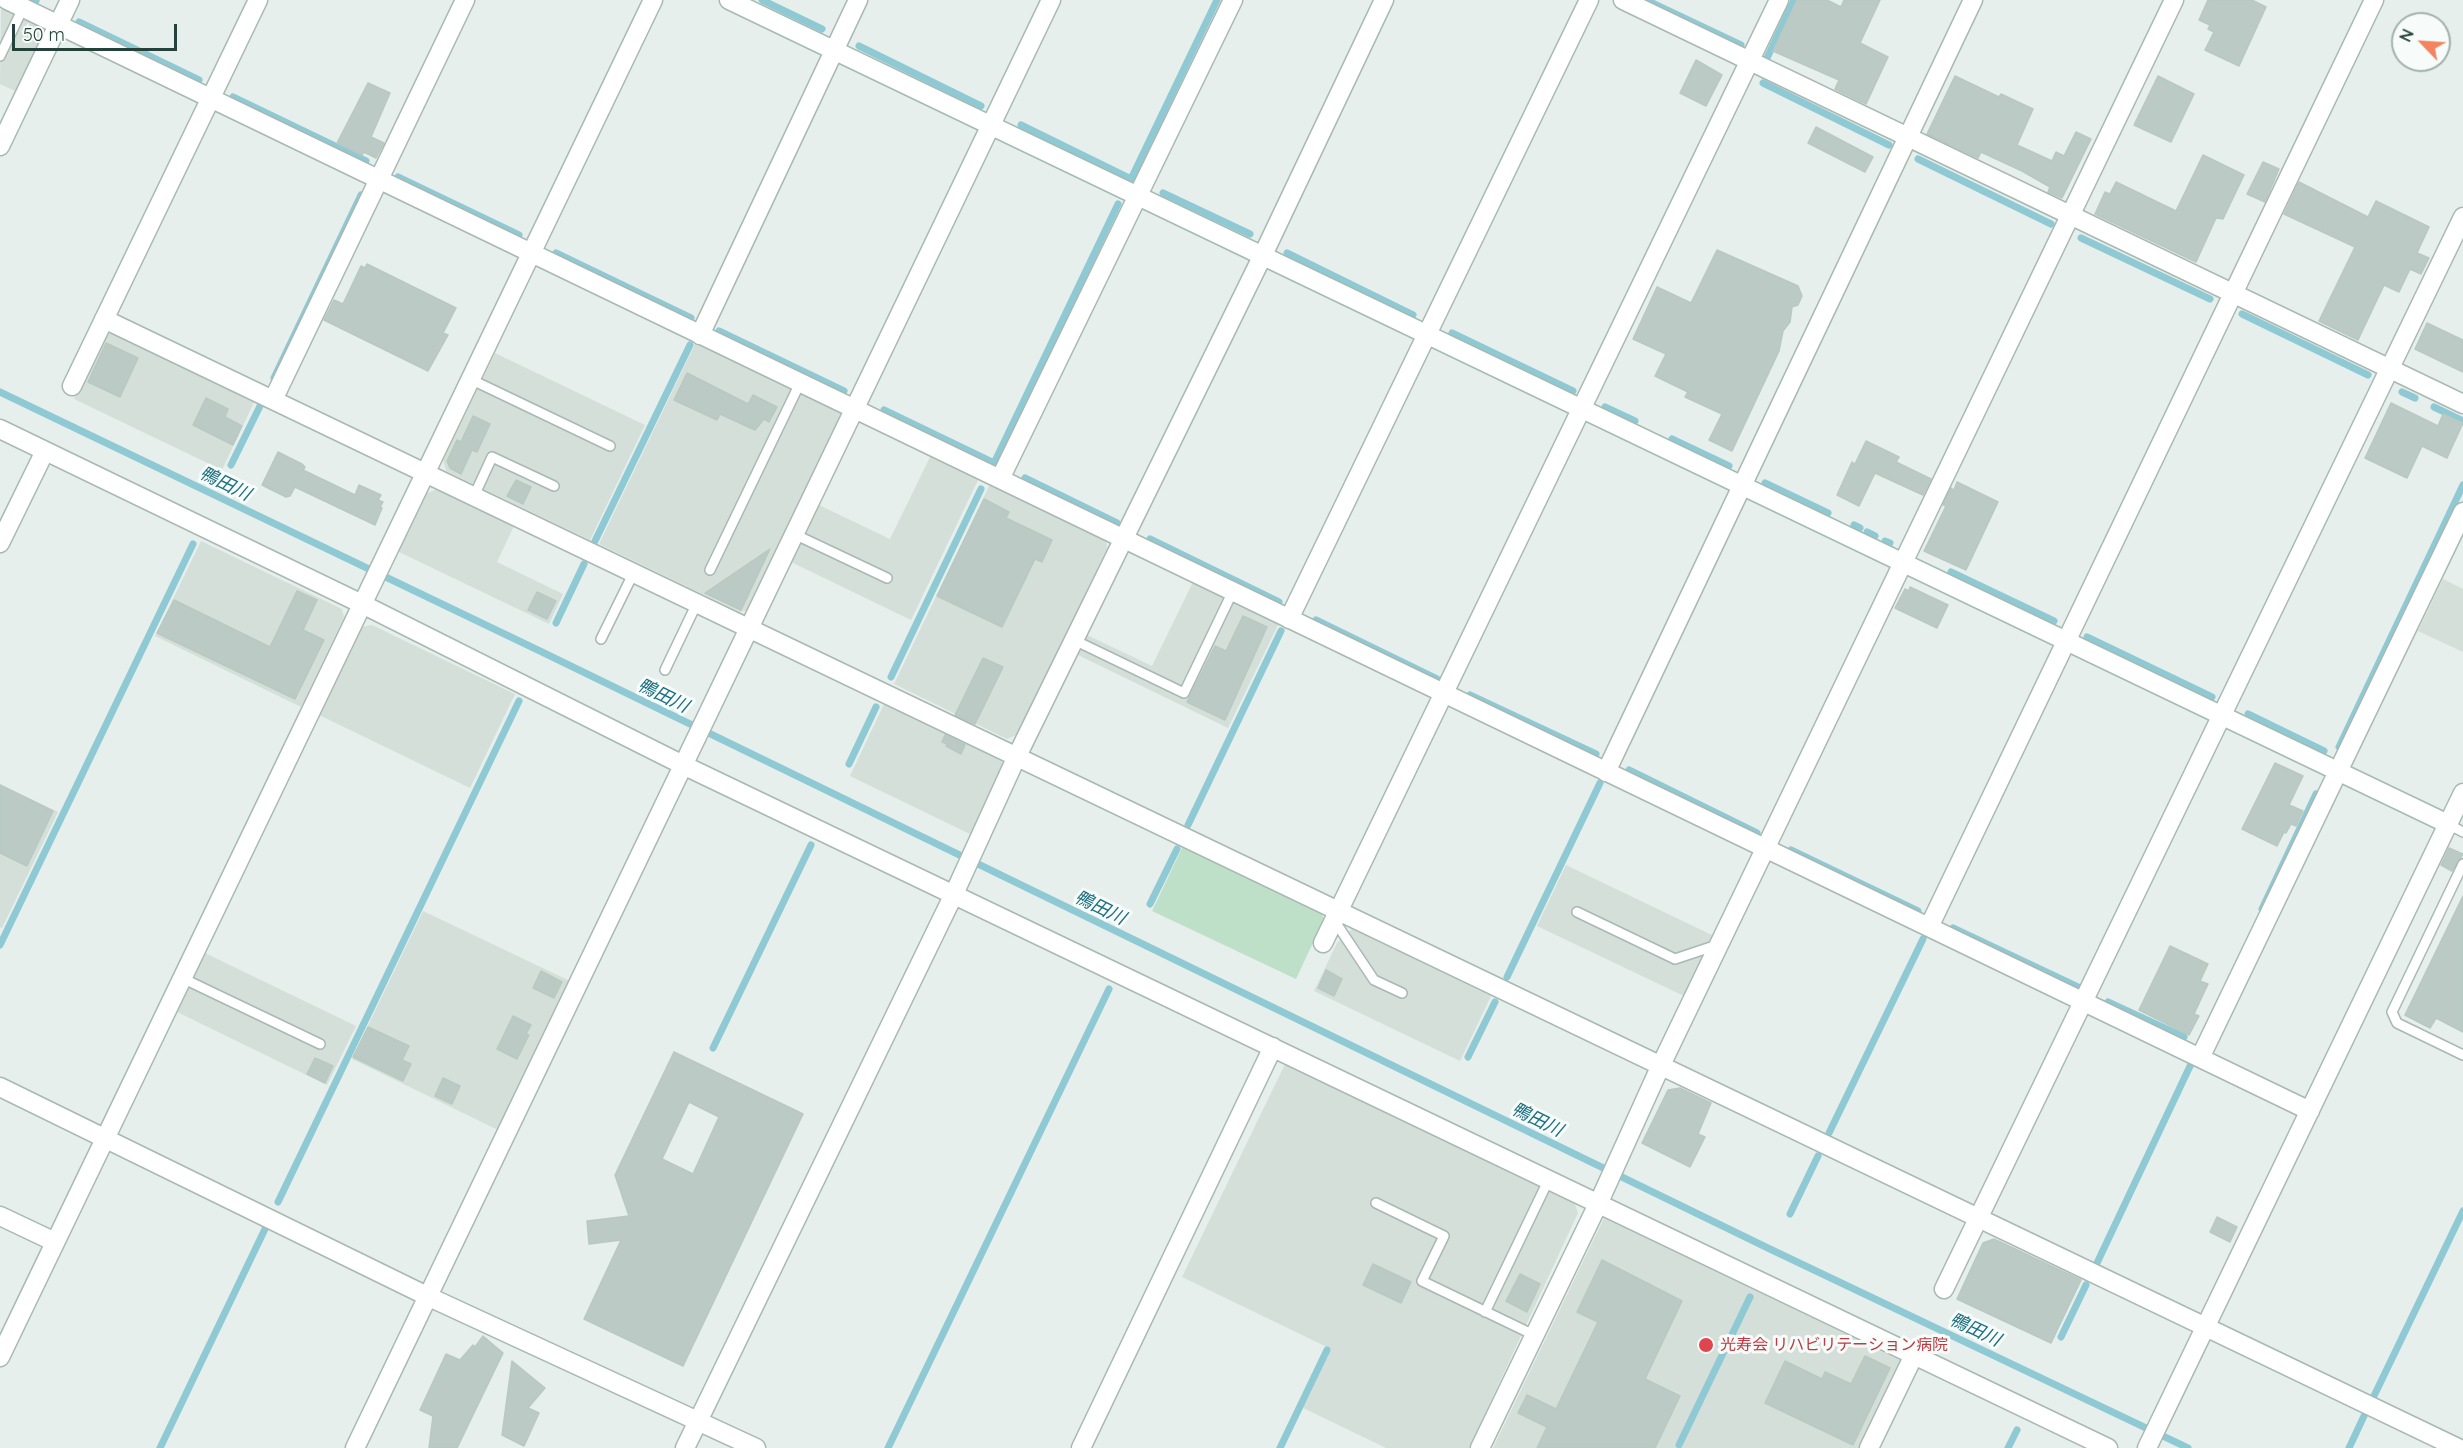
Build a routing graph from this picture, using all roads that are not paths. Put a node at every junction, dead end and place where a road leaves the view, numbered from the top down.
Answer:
1 (70, 0) edge
2 (258, 0) edge
3 (465, 0) edge
4 (652, 0) edge
5 (729, 0) edge
6 (858, 0) edge
7 (1051, 0) edge
8 (1233, 0) edge
9 (1384, 0) edge
10 (1589, 0) edge
11 (1623, 0) edge
12 (1779, 0) edge
13 (1973, 0) edge
14 (2174, 0) edge
15 (2374, 0) edge
16 (15, 4) edge
17 (58, 25) junction
18 (834, 51) junction
19 (0, 56) edge
20 (1749, 61) junction
21 (210, 99) junction
22 (990, 126) junction
23 (1908, 136) junction
24 (0, 146) edge
25 (378, 180) junction
26 (1138, 197) junction
27 (2070, 215) junction
28 (2463, 217) edge
29 (531, 253) junction
30 (1262, 257) junction
31 (2234, 293) junction
32 (104, 319) junction
33 (700, 335) junction
34 (1427, 335) junction
35 (2390, 368) junction
36 (470, 379) junction
37 (800, 383) junction
38 (72, 386) dead end
39 (273, 400) junction
40 (2463, 404) edge
41 (854, 409) junction
42 (1581, 410) junction
43 (0, 429) edge
44 (610, 446) dead end
45 (45, 451) junction
46 (426, 473) junction
47 (1000, 479) junction
48 (554, 486) dead end
49 (1742, 486) junction
50 (474, 496) junction
51 (2463, 512) edge
52 (794, 534) junction
53 (1123, 539) junction
54 (0, 543) edge
55 (1902, 563) junction
56 (710, 570) dead end
57 (634, 572) junction
58 (886, 578) dead end
59 (1233, 591) junction
60 (365, 599) junction
61 (697, 603) junction
62 (1290, 619) junction
63 (749, 628) junction
64 (601, 639) dead end
65 (1074, 640) junction
66 (2066, 642) junction
67 (665, 670) dead end
68 (1444, 693) junction
69 (2221, 716) junction
70 (1017, 756) junction
71 (686, 759) junction
72 (1606, 772) junction
73 (2337, 772) junction
74 (2463, 793) edge
75 (2455, 828) edge
76 (1765, 848) junction
77 (2463, 864) edge
78 (956, 888) junction
79 (1576, 912) dead end
80 (1336, 915) junction
81 (1929, 927) junction
82 (1323, 943) dead end
83 (1719, 944) junction
84 (182, 978) junction
85 (1402, 993) dead end
86 (2084, 1001) junction
87 (320, 1044) dead end
88 (1274, 1047) junction
89 (2463, 1055) edge
90 (2200, 1058) junction
91 (1661, 1065) junction
92 (0, 1087) edge
93 (2310, 1110) junction
94 (105, 1138) junction
95 (1549, 1179) junction
96 (1601, 1196) junction
97 (1376, 1203) dead end
98 (0, 1216) edge
99 (1979, 1217) junction
100 (55, 1242) junction
101 (1944, 1289) dead end
102 (427, 1296) junction
103 (1485, 1312) junction
104 (2206, 1326) junction
105 (1534, 1335) junction
106 (2, 1349) edge
107 (1914, 1354) junction
108 (698, 1421) junction
109 (355, 1448) edge
110 (685, 1448) edge
111 (756, 1448) edge
112 (1081, 1448) edge
113 (1480, 1448) edge
114 (1869, 1448) edge
115 (2108, 1448) edge
116 (2147, 1448) edge
117 (2458, 1448) edge

1 - 17 street
2 - 21 street
3 - 25 street
4 - 29 street
5 - 18 street
6 - 18 street
7 - 22 street
8 - 26 street
9 - 30 street
10 - 34 street
11 - 20 street
12 - 20 street
13 - 23 street
14 - 27 street
15 - 31 street
16 - 17 street
16 - 19 lane
17 - 21 street
17 - 24 street
18 - 22 street
18 - 33 street
20 - 23 street
20 - 42 street
21 - 25 street
21 - 32 street
22 - 26 street
22 - 41 street
23 - 27 street
23 - 49 street
25 - 29 street
25 - 39 street
26 - 30 street
26 - 47 street
27 - 31 street
27 - 55 street
28 - 35 street
29 - 33 street
29 - 36 street
30 - 34 street
30 - 53 street
31 - 35 street
31 - 66 street
32 - 38 street
32 - 39 street
33 - 37 street
34 - 42 street
34 - 62 street
35 - 40 street
35 - 69 street
36 - 44 lane
36 - 46 street
37 - 41 street
37 - 56 lane
39 - 46 street
41 - 47 street
41 - 52 street
42 - 49 street
42 - 68 street
43 - 45 street
45 - 54 street
45 - 60 street
46 - 50 street
46 - 60 street
47 - 53 street
48 - 50 lane
49 - 55 street
49 - 72 street
50 - 57 street
51 - 73 street
52 - 58 lane
52 - 63 street
53 - 59 street
53 - 65 street
55 - 66 street
55 - 76 street
57 - 61 street
57 - 64 lane
59 - 62 street
59 - 65 lane
60 - 71 street
60 - 84 street
61 - 63 street
61 - 67 lane
62 - 68 street
63 - 70 street
63 - 71 street
65 - 70 street
66 - 69 street
66 - 81 street
68 - 72 street
68 - 80 street
69 - 73 street
69 - 86 street
70 - 78 street
70 - 80 street
71 - 78 street
71 - 102 street
72 - 76 street
73 - 75 street
73 - 90 street
74 - 75 street
75 - 93 street
76 - 81 street
76 - 83 street
77 - 89 lane
78 - 88 street
78 - 108 street
79 - 83 lane
80 - 82 street
80 - 85 lane
80 - 91 street
81 - 86 street
83 - 91 street
84 - 87 lane
84 - 94 street
86 - 90 street
86 - 99 street
88 - 95 street
88 - 112 street
90 - 93 street
91 - 96 street
91 - 99 street
92 - 94 street
93 - 104 street
94 - 100 street
94 - 102 street
95 - 96 street
95 - 103 lane
96 - 105 street
96 - 107 street
97 - 103 lane
98 - 100 street
99 - 101 street
99 - 104 street
100 - 106 street
102 - 108 street
102 - 109 street
103 - 105 lane
104 - 116 street
104 - 117 street
105 - 113 street
107 - 114 street
107 - 115 street
108 - 110 street
108 - 111 street

